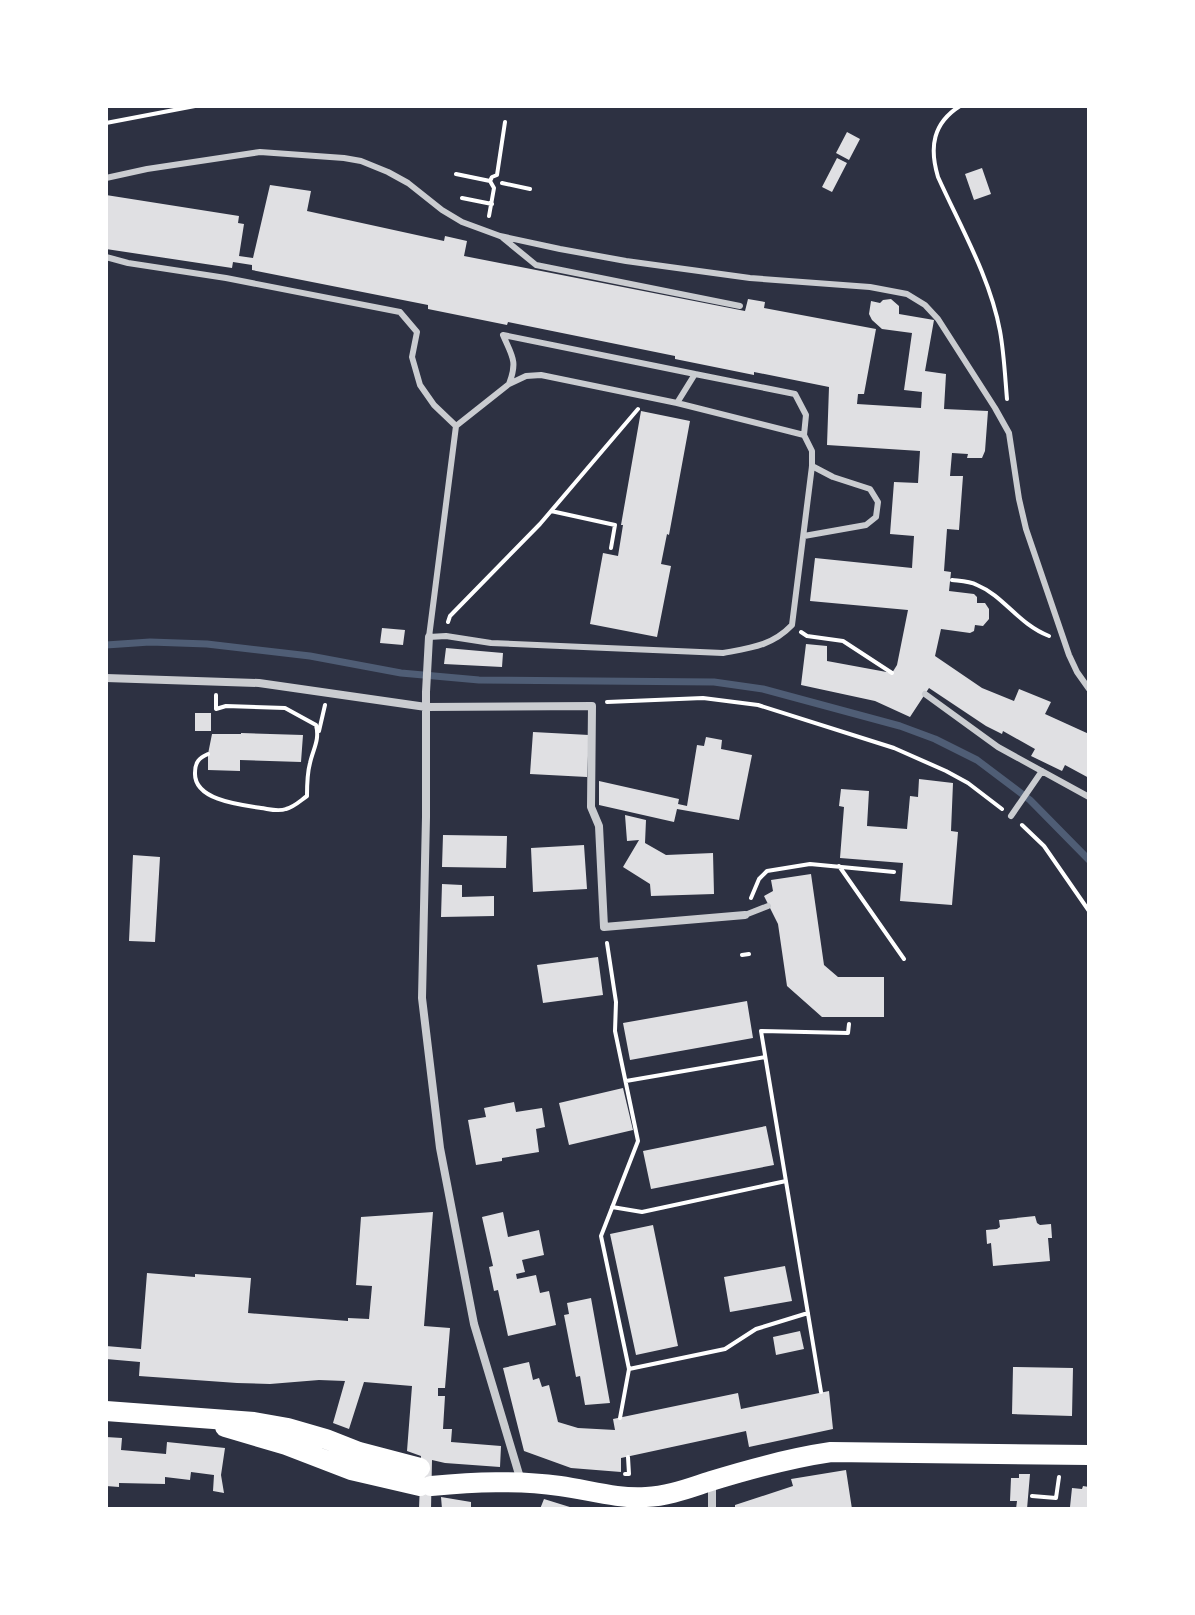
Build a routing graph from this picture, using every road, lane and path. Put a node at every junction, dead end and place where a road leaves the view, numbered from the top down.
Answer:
1 (195, 106) edge
2 (960, 106) edge
3 (505, 122) dead end
4 (106, 123) edge
5 (456, 174) dead end
6 (497, 175) junction
7 (106, 178) edge
8 (490, 181) junction
9 (502, 183) junction
10 (494, 188) junction
11 (530, 189) dead end
12 (462, 198) dead end
13 (492, 204) junction
14 (489, 217) dead end
15 (500, 236) junction
16 (106, 257) edge
17 (740, 306) dead end
18 (695, 374) junction
19 (509, 384) junction
20 (1007, 399) dead end
21 (677, 403) junction
22 (640, 407) dead end
23 (456, 426) junction
24 (804, 435) junction
25 (812, 466) junction
26 (550, 511) junction
27 (804, 536) junction
28 (611, 548) dead end
29 (952, 580) dead end
30 (792, 625) junction
31 (446, 636) junction
32 (429, 637) junction
33 (1063, 638) junction
34 (892, 673) dead end
35 (106, 678) edge
36 (217, 681) junction
37 (1089, 689) edge
38 (328, 693) junction
39 (925, 694) dead end
40 (592, 706) junction
41 (426, 707) junction
42 (318, 734) junction
43 (208, 754) dead end
44 (1042, 771) junction
45 (1089, 797) edge
46 (1011, 816) junction
47 (839, 866) junction
48 (894, 872) dead end
49 (768, 906) dead end
50 (1089, 911) edge
51 (745, 915) junction
52 (604, 927) junction
53 (749, 954) dead end
54 (742, 955) dead end
55 (904, 959) dead end
56 (849, 1024) dead end
57 (765, 1057) junction
58 (626, 1081) junction
59 (786, 1181) junction
60 (612, 1207) junction
61 (808, 1313) junction
62 (629, 1369) junction
63 (821, 1392) dead end
64 (106, 1411) edge
65 (620, 1418) dead end
66 (1089, 1455) edge
67 (628, 1457) dead end
68 (617, 1474) dead end
69 (1061, 1477) dead end
70 (521, 1481) junction
71 (712, 1481) junction
72 (1032, 1496) dead end
73 (712, 1509) edge

1 - 4 path
2 - 20 path
3 - 6 path
5 - 8 path
6 - 8 path
6 - 9 path
7 - 15 lane
8 - 10 path
9 - 10 path
9 - 11 path
10 - 13 path
12 - 13 path
13 - 14 path
15 - 17 lane
15 - 33 lane
16 - 23 lane
18 - 19 lane
18 - 21 lane
18 - 24 lane
19 - 21 lane
19 - 23 lane
21 - 24 lane
22 - 26 path
23 - 32 lane
24 - 25 lane
25 - 27 lane
25 - 27 lane
26 - 28 path
26 - 31 path
27 - 30 lane
29 - 33 path
30 - 31 lane
30 - 34 path
31 - 32 lane
32 - 41 street
33 - 37 lane
35 - 36 street
36 - 38 street
36 - 42 path
38 - 41 street
38 - 42 path
39 - 44 lane
40 - 41 street
40 - 46 path
40 - 52 street
41 - 70 street
42 - 43 path
44 - 45 lane
44 - 46 lane
46 - 50 path
47 - 48 path
47 - 51 path
47 - 55 path
49 - 51 lane
51 - 52 street
52 - 58 path
53 - 54 path
56 - 57 path
57 - 58 path
57 - 59 path
58 - 60 path
59 - 60 path
59 - 61 path
60 - 62 path
61 - 62 path
61 - 63 path
62 - 65 path
64 - 70 main road
66 - 71 main road
67 - 68 path
69 - 72 path
70 - 71 main road
71 - 73 street

